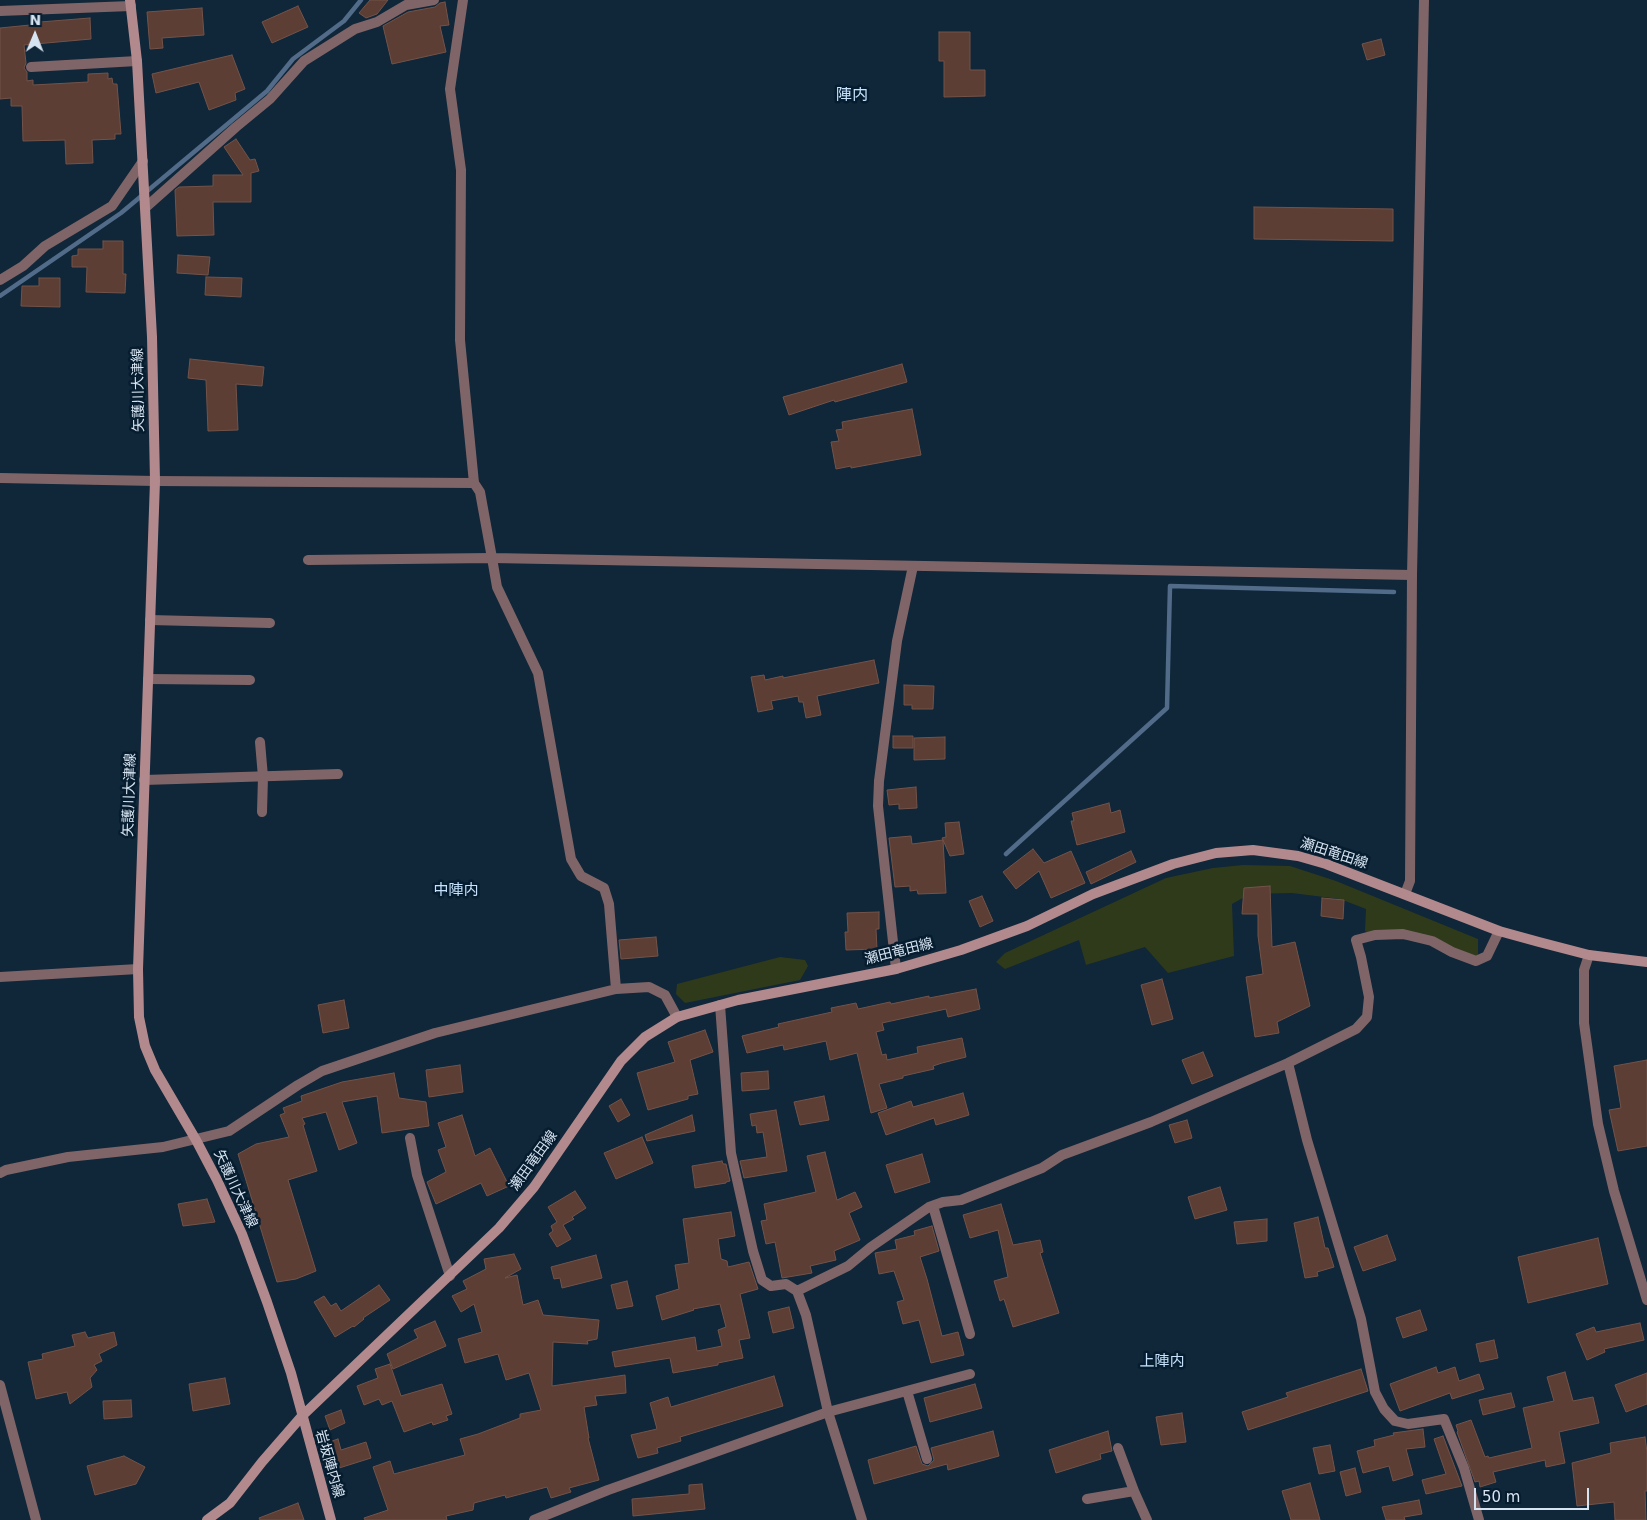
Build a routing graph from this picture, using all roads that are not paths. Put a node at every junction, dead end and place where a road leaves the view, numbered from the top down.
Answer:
1 (434, 0) edge
2 (464, 0) edge
3 (1424, 0) edge
4 (130, 3) edge
5 (51, 5) edge
6 (0, 11) edge
7 (137, 61) junction
8 (31, 67) dead end
9 (143, 161) junction
10 (145, 208) junction
11 (0, 280) edge
12 (0, 478) edge
13 (155, 482) junction
14 (474, 483) junction
15 (492, 558) junction
16 (308, 560) dead end
17 (913, 566) junction
18 (1412, 575) junction
19 (150, 620) junction
20 (270, 623) dead end
21 (148, 679) junction
22 (250, 680) dead end
23 (260, 742) dead end
24 (338, 774) dead end
25 (263, 777) junction
26 (144, 780) junction
27 (262, 812) dead end
28 (1405, 894) junction
29 (1499, 931) junction
30 (1589, 955) junction
31 (1647, 962) edge
32 (138, 969) junction
33 (896, 969) junction
34 (0, 977) edge
35 (616, 989) junction
36 (720, 1005) junction
37 (677, 1017) junction
38 (1288, 1063) junction
39 (410, 1138) dead end
40 (196, 1140) junction
41 (0, 1174) edge
42 (932, 1206) junction
43 (450, 1276) junction
44 (798, 1290) junction
45 (1647, 1300) edge
46 (970, 1334) dead end
47 (970, 1374) dead end
48 (0, 1385) edge
49 (907, 1391) junction
50 (828, 1412) junction
51 (302, 1416) junction
52 (1118, 1448) dead end
53 (927, 1459) dead end
54 (1134, 1491) junction
55 (1087, 1499) dead end
56 (36, 1520) edge
57 (208, 1520) edge
58 (330, 1520) edge
59 (534, 1520) edge
60 (862, 1520) edge
61 (1148, 1520) edge
62 (1478, 1520) edge

1 - 10 street
2 - 14 street
3 - 18 street
4 - 5 street
4 - 7 main road, 矢護川大津線
5 - 6 street
7 - 8 street
7 - 9 main road, 矢護川大津線
9 - 10 main road, 矢護川大津線
9 - 11 street
10 - 13 main road, 矢護川大津線
12 - 13 street
13 - 14 street
13 - 19 main road, 矢護川大津線
14 - 15 street
15 - 16 street
15 - 17 street
15 - 35 street
17 - 18 street
17 - 33 street
18 - 28 street
19 - 20 street
19 - 21 main road, 矢護川大津線
21 - 22 street
21 - 26 main road, 矢護川大津線
23 - 25 street
24 - 25 street
25 - 26 street
25 - 27 street
26 - 32 main road, 矢護川大津線
28 - 29 main road, 瀬田竜田線
28 - 33 main road, 瀬田竜田線
29 - 30 main road, 瀬田竜田線
29 - 38 street
30 - 31 main road, 瀬田竜田線
30 - 45 street
32 - 34 street
32 - 40 main road, 矢護川大津線
33 - 36 main road, 瀬田竜田線
35 - 37 street
35 - 40 street
36 - 37 main road, 瀬田竜田線
36 - 44 street
37 - 43 main road, 瀬田竜田線
38 - 42 street
38 - 62 street
39 - 43 street
40 - 41 street
40 - 51 main road, 矢護川大津線
42 - 44 street
42 - 46 street
43 - 51 main road, 瀬田竜田線
44 - 50 street
47 - 49 street
48 - 56 street
49 - 50 street
49 - 53 street
50 - 59 street
50 - 60 street
51 - 57 main road
51 - 58 main road, 岩坂陣内線
52 - 54 street
54 - 55 street
54 - 61 street

